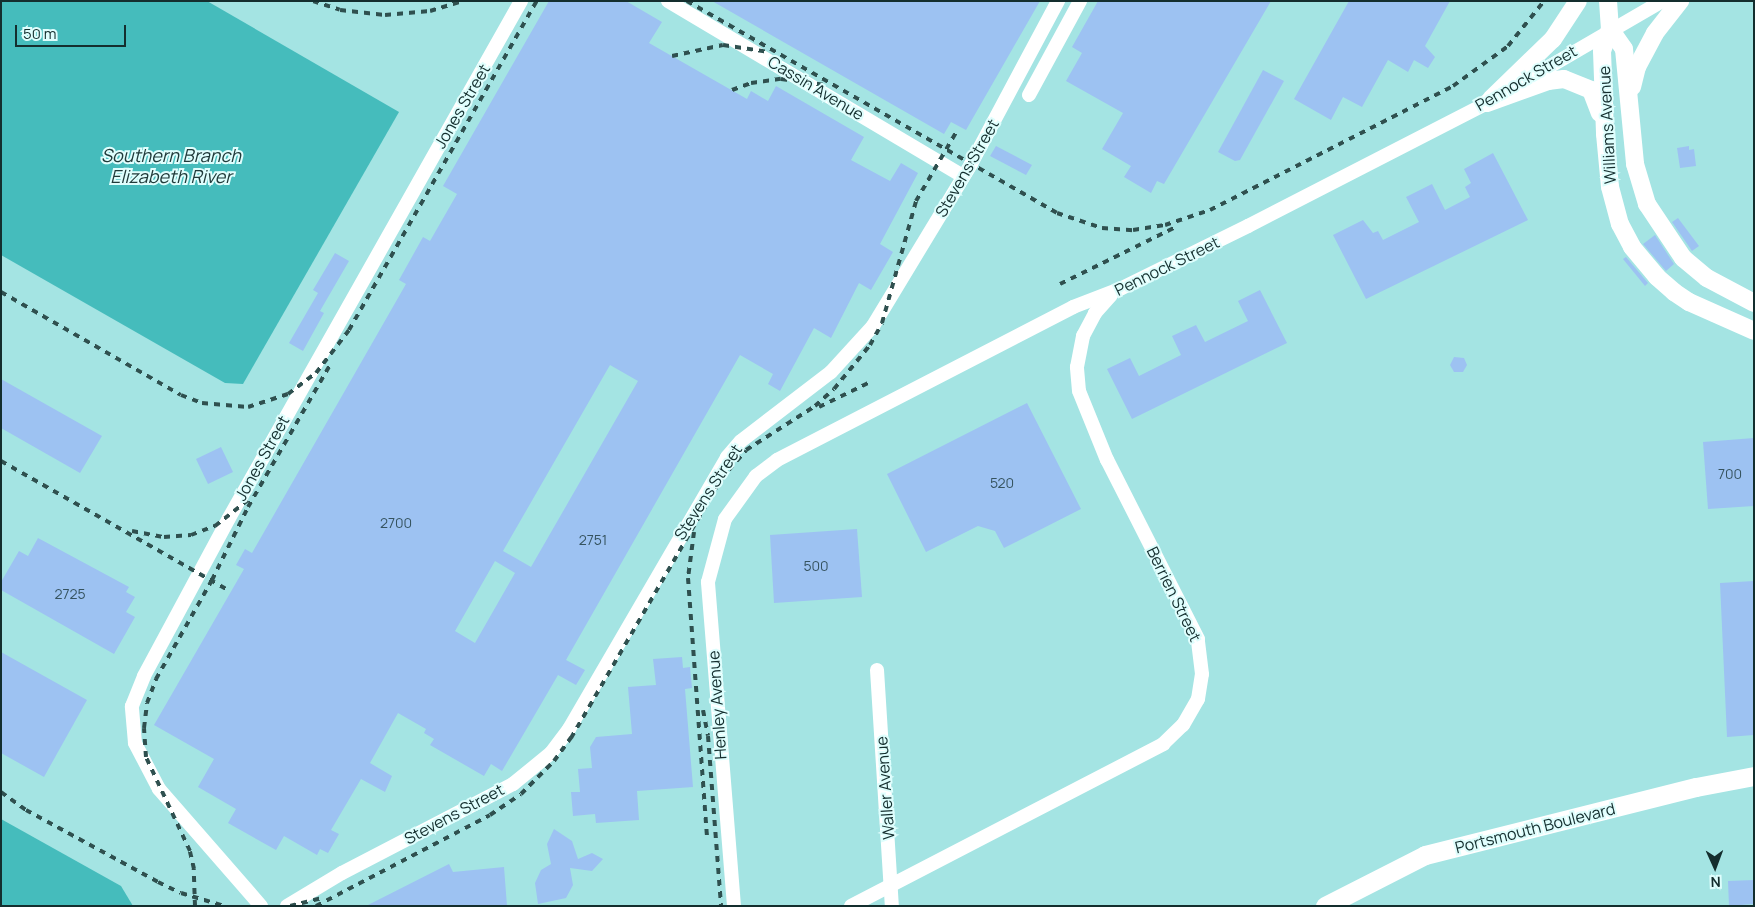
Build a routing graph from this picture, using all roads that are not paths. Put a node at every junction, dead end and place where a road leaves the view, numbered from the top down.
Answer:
1 (521, 1) edge
2 (668, 1) edge
3 (1058, 1) edge
4 (1080, 1) edge
5 (1578, 1) edge
6 (1608, 1) edge
7 (1662, 1) edge
8 (1680, 1) edge
9 (1610, 29) junction
10 (1029, 95) dead end
11 (1630, 97) junction
12 (1486, 103) junction
13 (1605, 134) junction
14 (963, 176) junction
15 (1120, 290) junction
16 (1754, 303) edge
17 (1754, 331) edge
18 (731, 507) joint
19 (877, 670) dead end
20 (1754, 776) edge
21 (890, 885) junction
22 (261, 906) edge
23 (287, 906) edge
24 (734, 906) edge
25 (852, 906) edge
26 (892, 906) edge
27 (1325, 906) edge

1 - 22 street, Jones Street
2 - 14 street, Cassin Avenue
3 - 14 street, Stevens Street
4 - 10 street
5 - 12 street
6 - 9 street, Williams Avenue
7 - 9 street, Pennock Street
8 - 11 street
9 - 11 street, Williams Avenue
9 - 12 street, Pennock Street
9 - 13 street, Williams Avenue
11 - 16 street, Williams Avenue
12 - 13 street
12 - 15 street, Pennock Street
13 - 17 street, Williams Avenue
14 - 23 street, Stevens Street
15 - 18 street, Pennock Street
15 - 21 street, Berrien Street
18 - 24 street, Henley Avenue
19 - 21 street, Waller Avenue
20 - 27 main road, Portsmouth Boulevard
21 - 25 street, Berrien Street
21 - 26 street, Waller Avenue

